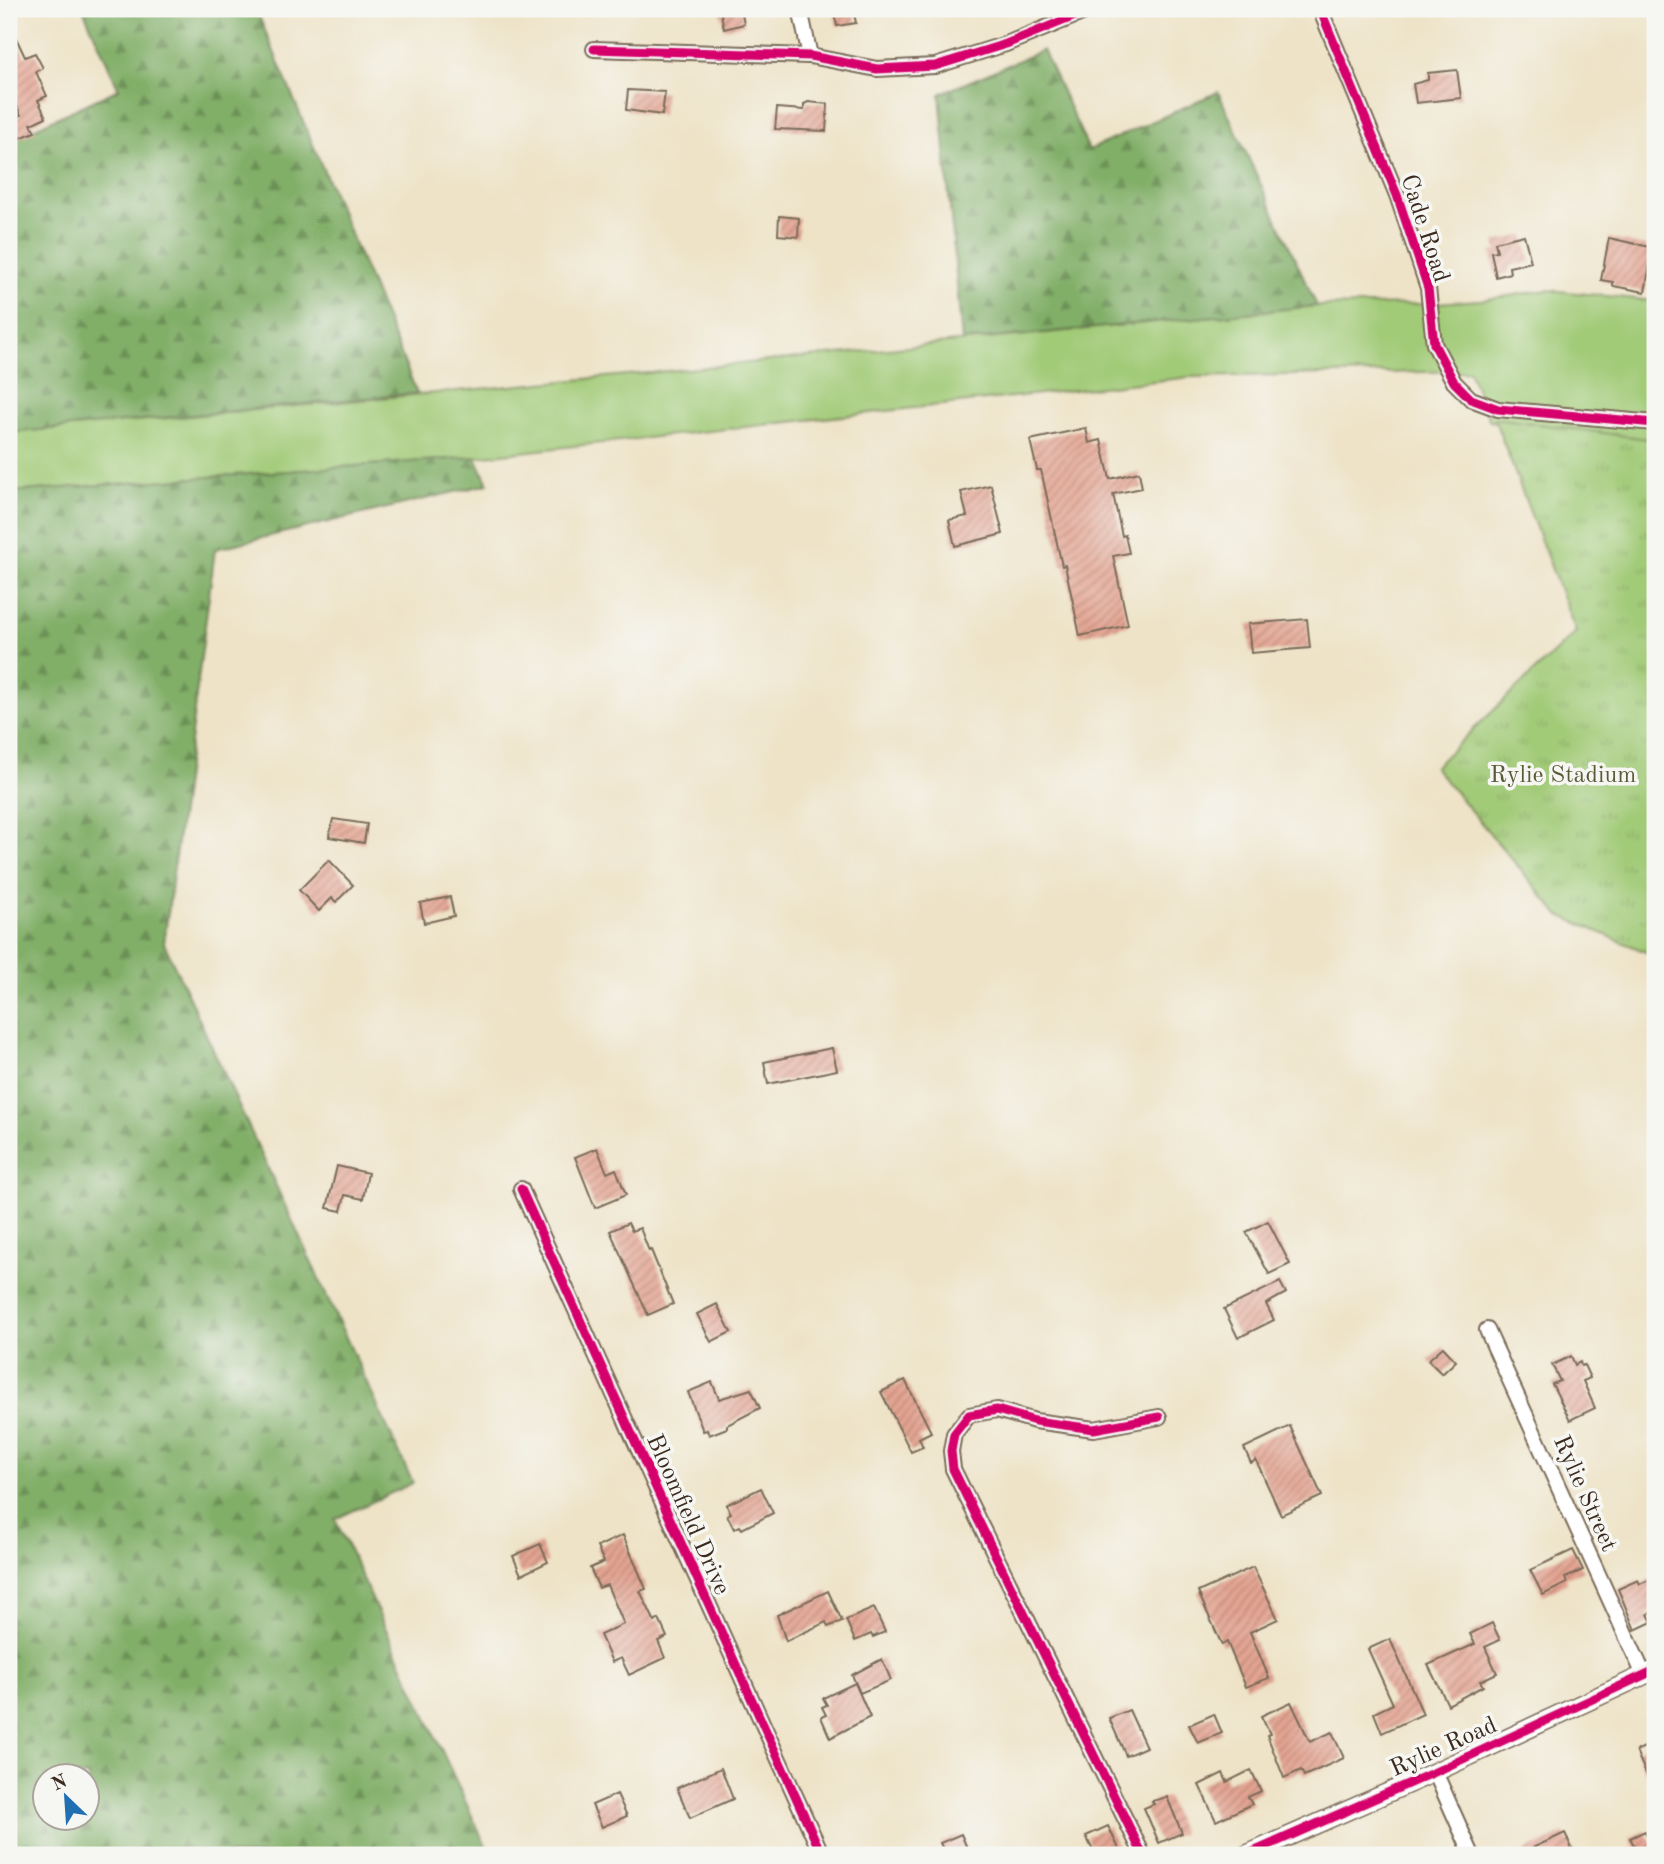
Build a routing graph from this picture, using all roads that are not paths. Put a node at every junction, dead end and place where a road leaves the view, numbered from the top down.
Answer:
1 (800, 9) edge
2 (1092, 9) edge
3 (1320, 9) edge
4 (594, 49) dead end
5 (810, 56) junction
6 (1655, 423) edge
7 (521, 1189) dead end
8 (1487, 1330) dead end
9 (1159, 1417) dead end
10 (1650, 1673) edge
11 (1435, 1772) junction
12 (822, 1855) edge
13 (1143, 1855) edge
14 (1246, 1855) edge
15 (1472, 1855) edge

1 - 5 street
2 - 5 street
3 - 6 street, Cade Road
4 - 5 street
7 - 12 street, Bloomfield Drive
8 - 10 street, Rylie Street
9 - 13 street
10 - 11 street, Rylie Road
11 - 14 street, Rylie Road
11 - 15 street

